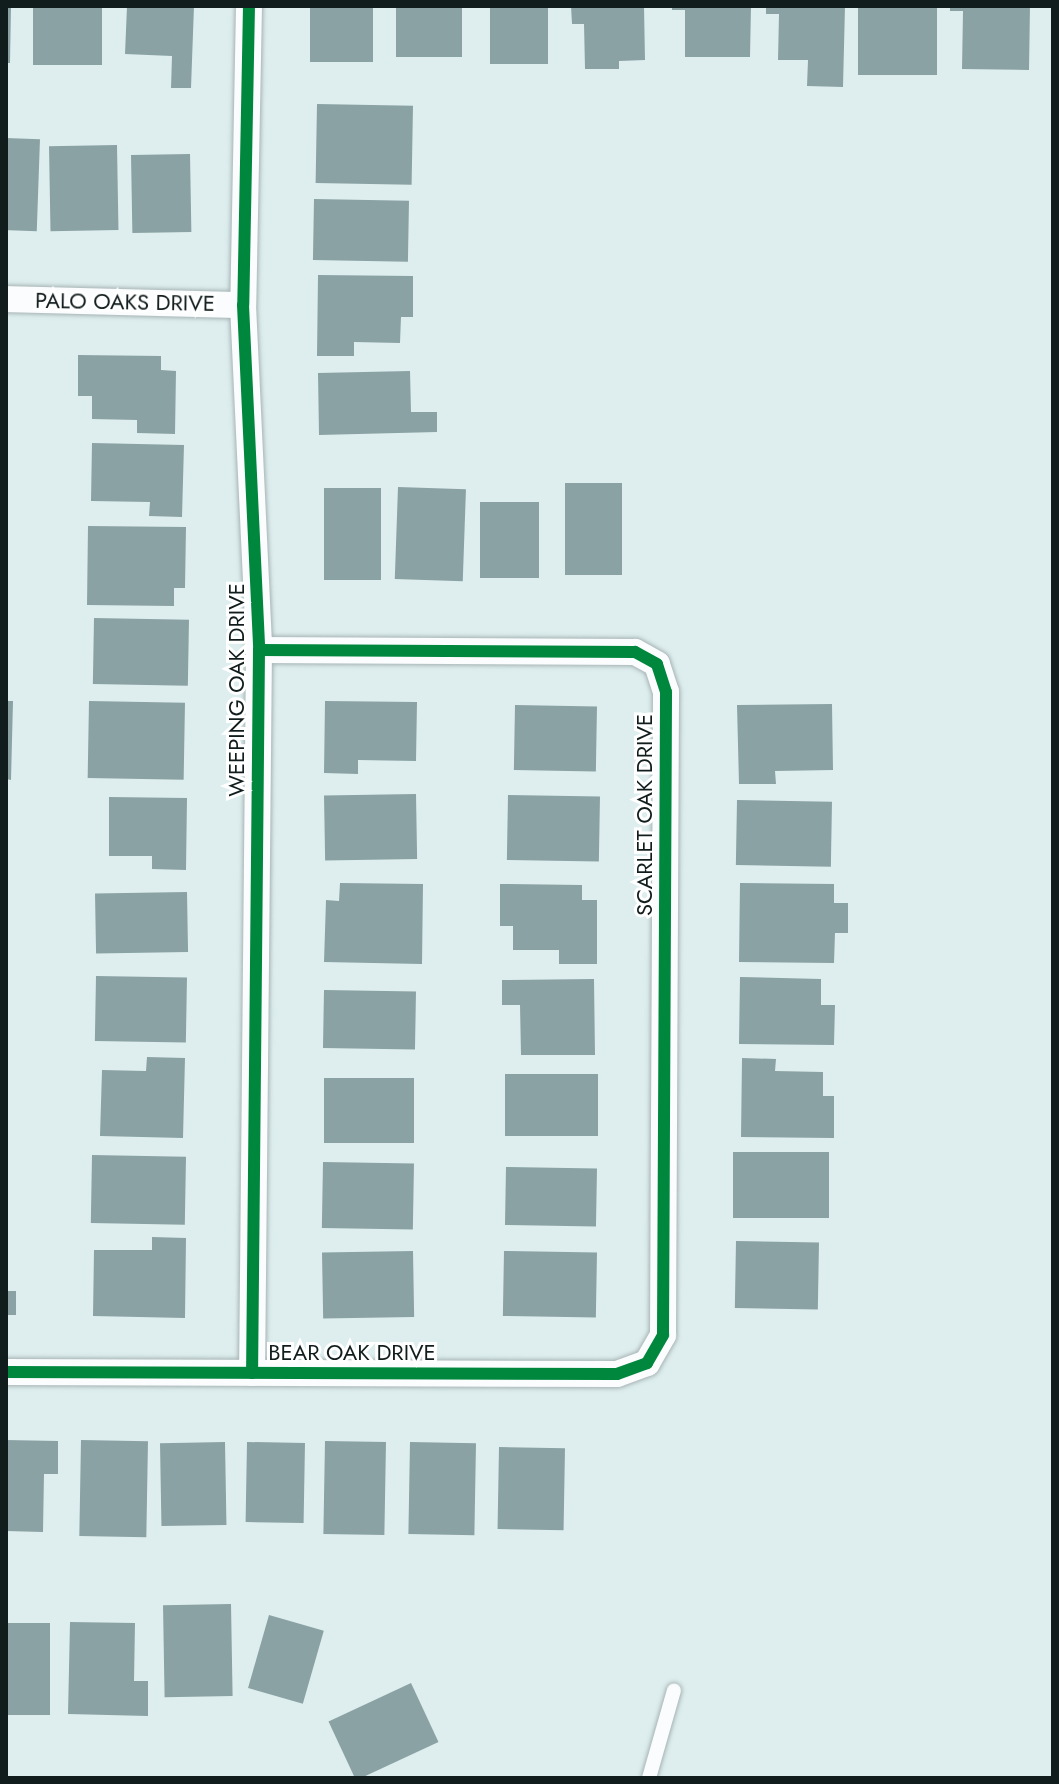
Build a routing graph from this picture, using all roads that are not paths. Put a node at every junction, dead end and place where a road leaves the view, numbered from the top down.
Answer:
1 (249, 6) edge
2 (6, 299) edge
3 (243, 305) junction
4 (259, 650) junction
5 (647, 1363) joint
6 (6, 1372) edge
7 (252, 1373) junction
8 (674, 1690) dead end
9 (649, 1778) edge

1 - 3 street, WEEPING OAK DRIVE
2 - 3 street, PALO OAKS DRIVE
3 - 4 street, WEEPING OAK DRIVE
4 - 5 street, SCARLET OAK DRIVE
4 - 7 street, WEEPING OAK DRIVE
5 - 7 street, BEAR OAK DRIVE
6 - 7 street, BEAR OAK DRIVE
8 - 9 lane

